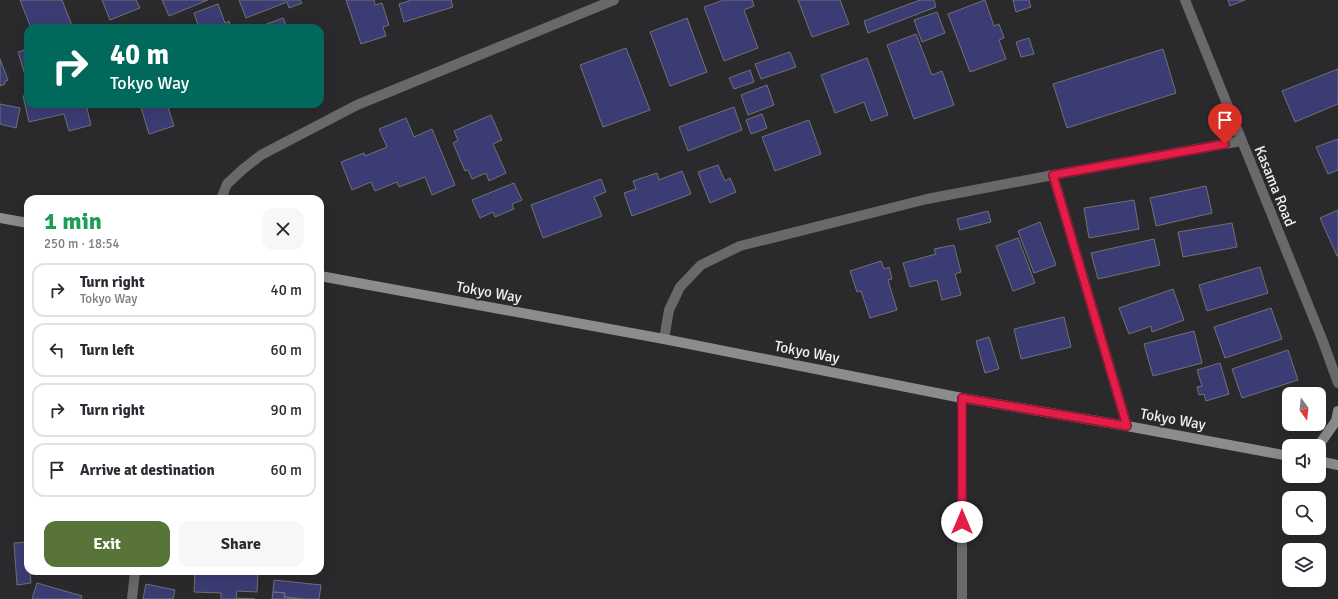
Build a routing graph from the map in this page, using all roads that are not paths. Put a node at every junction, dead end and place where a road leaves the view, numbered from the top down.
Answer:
1 (614, 0) edge
2 (1184, 0) edge
3 (1241, 141) junction
4 (1053, 175) junction
5 (223, 195) edge
6 (0, 218) edge
7 (24, 222) edge
8 (324, 277) edge
9 (664, 339) junction
10 (1338, 383) edge
11 (962, 398) junction
12 (1338, 412) edge
13 (1127, 426) junction
14 (1323, 439) edge
15 (1282, 455) edge
16 (1326, 462) edge
17 (1338, 465) edge
18 (135, 575) edge
19 (132, 599) edge
20 (962, 599) edge

1 - 5 street
2 - 3 street, Kasama Road
3 - 4 street
3 - 10 street, Kasama Road
4 - 9 street
4 - 13 street
6 - 7 main road
8 - 9 main road, Tokyo Way
9 - 11 main road, Tokyo Way
11 - 13 main road, Tokyo Way
11 - 20 street
12 - 14 main road
13 - 15 main road, Tokyo Way
16 - 17 main road
18 - 19 street

